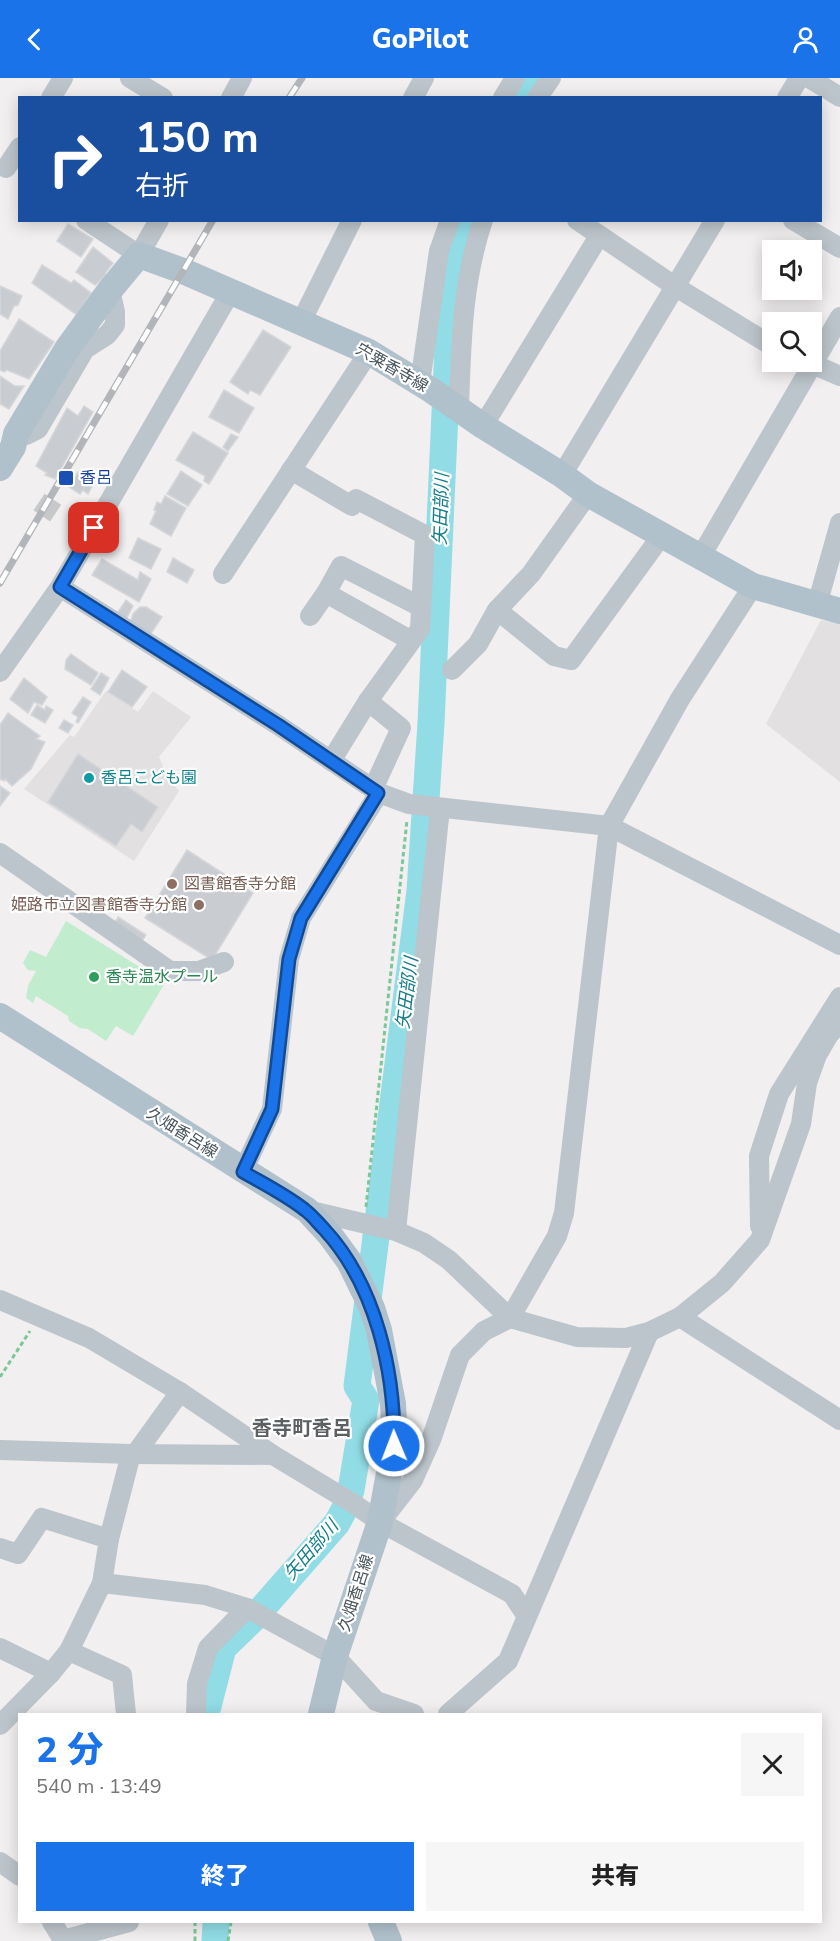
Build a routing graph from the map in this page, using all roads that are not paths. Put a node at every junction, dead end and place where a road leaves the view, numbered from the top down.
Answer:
1 (63, 78) edge
2 (129, 78) edge
3 (242, 78) edge
4 (423, 78) edge
5 (515, 78) edge
6 (550, 78) edge
7 (799, 78) edge
8 (809, 78) edge
9 (52, 96) edge
10 (160, 96) edge
11 (232, 96) edge
12 (414, 96) edge
13 (503, 96) edge
14 (538, 96) edge
15 (788, 96) edge
16 (840, 97) edge
17 (18, 151) edge
18 (9, 170) edge
19 (89, 222) edge
20 (158, 222) edge
21 (351, 222) edge
22 (449, 222) edge
23 (482, 222) edge
24 (580, 222) edge
25 (714, 222) edge
26 (796, 222) edge
27 (599, 236) junction
28 (840, 248) edge
29 (139, 255) junction
30 (676, 287) junction
31 (231, 291) junction
32 (840, 317) edge
33 (301, 322) junction
34 (762, 340) edge
35 (822, 344) edge
36 (369, 352) junction
37 (822, 368) edge
38 (804, 372) edge
39 (840, 376) edge
40 (425, 387) junction
41 (459, 410) junction
42 (483, 426) junction
43 (8, 429) edge
44 (0, 468) edge
45 (291, 470) junction
46 (562, 475) junction
47 (588, 494) junction
48 (840, 523) edge
49 (662, 536) junction
50 (701, 556) junction
51 (223, 574) dead end
52 (753, 586) junction
53 (60, 587) junction
54 (326, 593) junction
55 (421, 607) junction
56 (829, 608) edge
57 (497, 610) junction
58 (310, 616) dead end
59 (411, 640) junction
60 (452, 670) dead end
61 (0, 672) edge
62 (368, 702) junction
63 (331, 761) junction
64 (376, 791) junction
65 (440, 808) junction
66 (609, 826) junction
67 (0, 853) edge
68 (840, 945) edge
69 (224, 962) dead end
70 (840, 997) edge
71 (0, 1016) edge
72 (840, 1022) edge
73 (243, 1172) junction
74 (307, 1210) junction
75 (396, 1231) junction
76 (760, 1240) junction
77 (0, 1300) edge
78 (680, 1317) junction
79 (510, 1318) junction
80 (650, 1332) junction
81 (180, 1392) junction
82 (840, 1420) edge
83 (0, 1449) edge
84 (133, 1454) junction
85 (273, 1455) junction
86 (380, 1522) junction
87 (109, 1539) junction
88 (0, 1548) edge
89 (102, 1583) junction
90 (247, 1608) junction
91 (526, 1615) junction
92 (0, 1648) edge
93 (69, 1651) junction
94 (335, 1656) junction
95 (51, 1673) junction
96 (126, 1713) edge
97 (196, 1713) edge
98 (321, 1713) edge
99 (411, 1713) edge
100 (449, 1713) edge
101 (0, 1725) edge
102 (0, 1862) edge
103 (18, 1875) edge
104 (53, 1923) edge
105 (126, 1923) edge
106 (381, 1923) edge
107 (63, 1941) edge
108 (389, 1941) edge

1 - 9 street
2 - 10 street
3 - 11 street
4 - 12 street
5 - 13 street
6 - 14 street
7 - 15 street
8 - 16 street
17 - 18 street
19 - 29 street
20 - 29 street
21 - 33 street
22 - 40 street
23 - 41 street
24 - 27 street
25 - 30 street
26 - 28 street
27 - 30 street
27 - 42 street
29 - 31 main road, 宍粟香寺線
29 - 43 main road
30 - 34 street
30 - 46 street
31 - 33 main road, 宍粟香寺線
31 - 53 street
32 - 35 street
33 - 36 main road, 宍粟香寺線
36 - 40 main road, 宍粟香寺線
36 - 45 street
37 - 39 street
38 - 50 street
40 - 41 main road, 宍粟香寺線
41 - 42 main road, 宍粟香寺線
42 - 46 main road, 宍粟香寺線
43 - 44 main road
45 - 51 street
45 - 55 street
46 - 47 main road, 宍粟香寺線
47 - 49 main road, 宍粟香寺線
47 - 57 street
48 - 56 street
49 - 50 main road, 宍粟香寺線
49 - 57 street
50 - 52 main road, 宍粟香寺線
52 - 56 main road, 宍粟香寺線
52 - 66 street
53 - 61 street
53 - 63 street
54 - 55 street
54 - 58 street
54 - 59 street
55 - 59 street
57 - 60 street
59 - 62 street
62 - 63 street
62 - 64 street
63 - 64 street
64 - 65 street
64 - 73 street
65 - 66 street
65 - 75 street
66 - 68 street
66 - 79 street
67 - 69 street
70 - 76 street
71 - 73 main road, 久畑香呂線
72 - 76 street
73 - 74 main road, 久畑香呂線
74 - 75 street
74 - 86 main road, 久畑香呂線
75 - 79 street
76 - 78 street
77 - 81 street
78 - 80 street
78 - 82 street
79 - 80 street
79 - 86 street
80 - 91 street
81 - 84 street
81 - 85 street
83 - 84 street
84 - 85 street
84 - 87 street
85 - 86 street
86 - 91 street
86 - 94 main road, 久畑香呂線
87 - 88 street
87 - 89 street
89 - 90 street
89 - 93 street
90 - 94 street
90 - 97 street
91 - 100 street
92 - 95 street
93 - 95 street
93 - 96 street
94 - 98 main road, 久畑香呂線
94 - 99 street
95 - 101 street
102 - 103 street
104 - 107 street
105 - 107 street
106 - 108 main road

